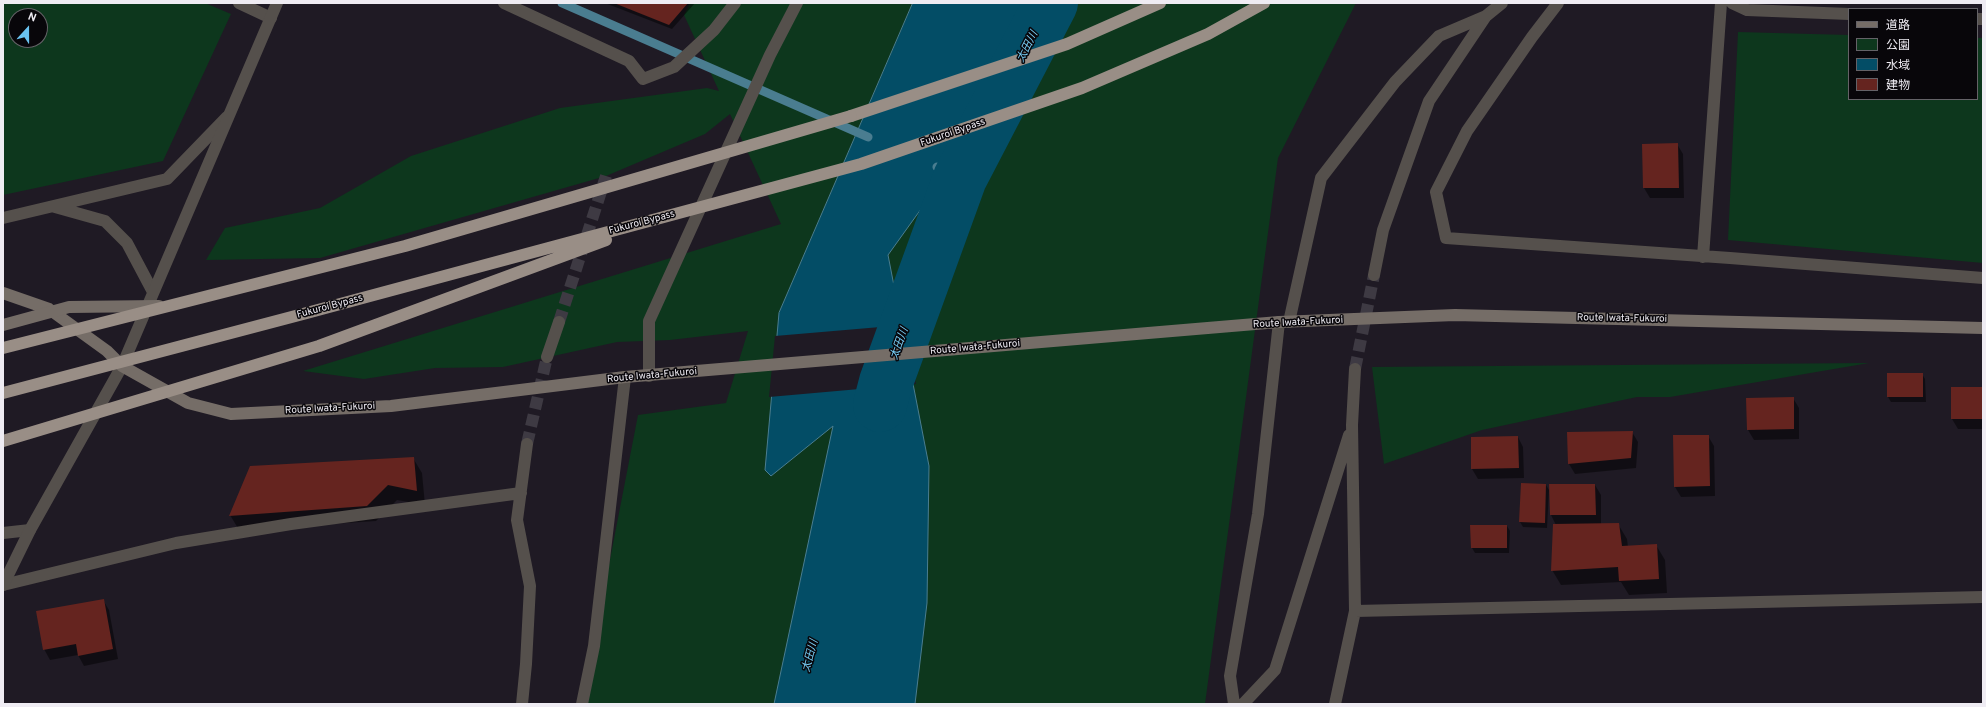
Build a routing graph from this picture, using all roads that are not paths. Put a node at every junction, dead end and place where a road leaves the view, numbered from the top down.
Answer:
1 (239, 3) edge
2 (277, 3) edge
3 (504, 3) edge
4 (735, 3) edge
5 (797, 3) edge
6 (1160, 3) edge
7 (1264, 3) edge
8 (1502, 3) edge
9 (1558, 3) edge
10 (1721, 3) edge
11 (1732, 3) edge
12 (1848, 14) edge
13 (1486, 16) junction
14 (271, 18) junction
15 (227, 117) junction
16 (54, 207) junction
17 (676, 214) junction
18 (3, 218) edge
19 (1703, 256) junction
20 (1374, 275) tunnel mouth
21 (1983, 278) edge
22 (153, 292) junction
23 (3, 293) edge
24 (165, 306) junction
25 (558, 322) tunnel mouth
26 (1284, 322) junction
27 (3, 325) edge
28 (1983, 328) edge
29 (3, 348) edge
30 (547, 357) tunnel mouth
31 (122, 366) junction
32 (1355, 369) tunnel mouth
33 (649, 376) junction
34 (625, 377) junction
35 (3, 392) edge
36 (1352, 425) junction
37 (3, 441) edge
38 (527, 444) tunnel mouth
39 (521, 493) junction
40 (30, 530) junction
41 (3, 533) edge
42 (3, 585) edge
43 (1983, 597) edge
44 (1355, 611) junction
45 (522, 704) edge
46 (582, 704) edge
47 (1234, 704) edge
48 (1243, 704) edge
49 (1335, 704) edge

1 - 14 street
2 - 14 street
3 - 4 street
5 - 33 street
6 - 24 highway, bridge
7 - 17 highway, Fukuroi Bypass, bridge
8 - 13 street
9 - 19 street
10 - 19 street
11 - 12 street
13 - 20 street
13 - 26 street
14 - 15 street
15 - 16 street
15 - 22 street
16 - 18 street
16 - 22 street
17 - 35 highway, Fukuroi Bypass, bridge
17 - 37 highway, bridge
19 - 21 street
22 - 31 street
23 - 31 main road, Route Iwata-Fukuroi
24 - 27 main road, bridge
24 - 29 highway, bridge
25 - 30 street
26 - 28 main road, Route Iwata-Fukuroi
26 - 33 main road, Route Iwata-Fukuroi
26 - 47 street
31 - 34 main road, Route Iwata-Fukuroi
31 - 40 street
32 - 36 street
33 - 34 main road, Route Iwata-Fukuroi
34 - 46 street
36 - 44 street
36 - 48 street
38 - 39 street
39 - 42 street
39 - 45 street
40 - 41 street
40 - 42 street
43 - 44 street
44 - 49 street

